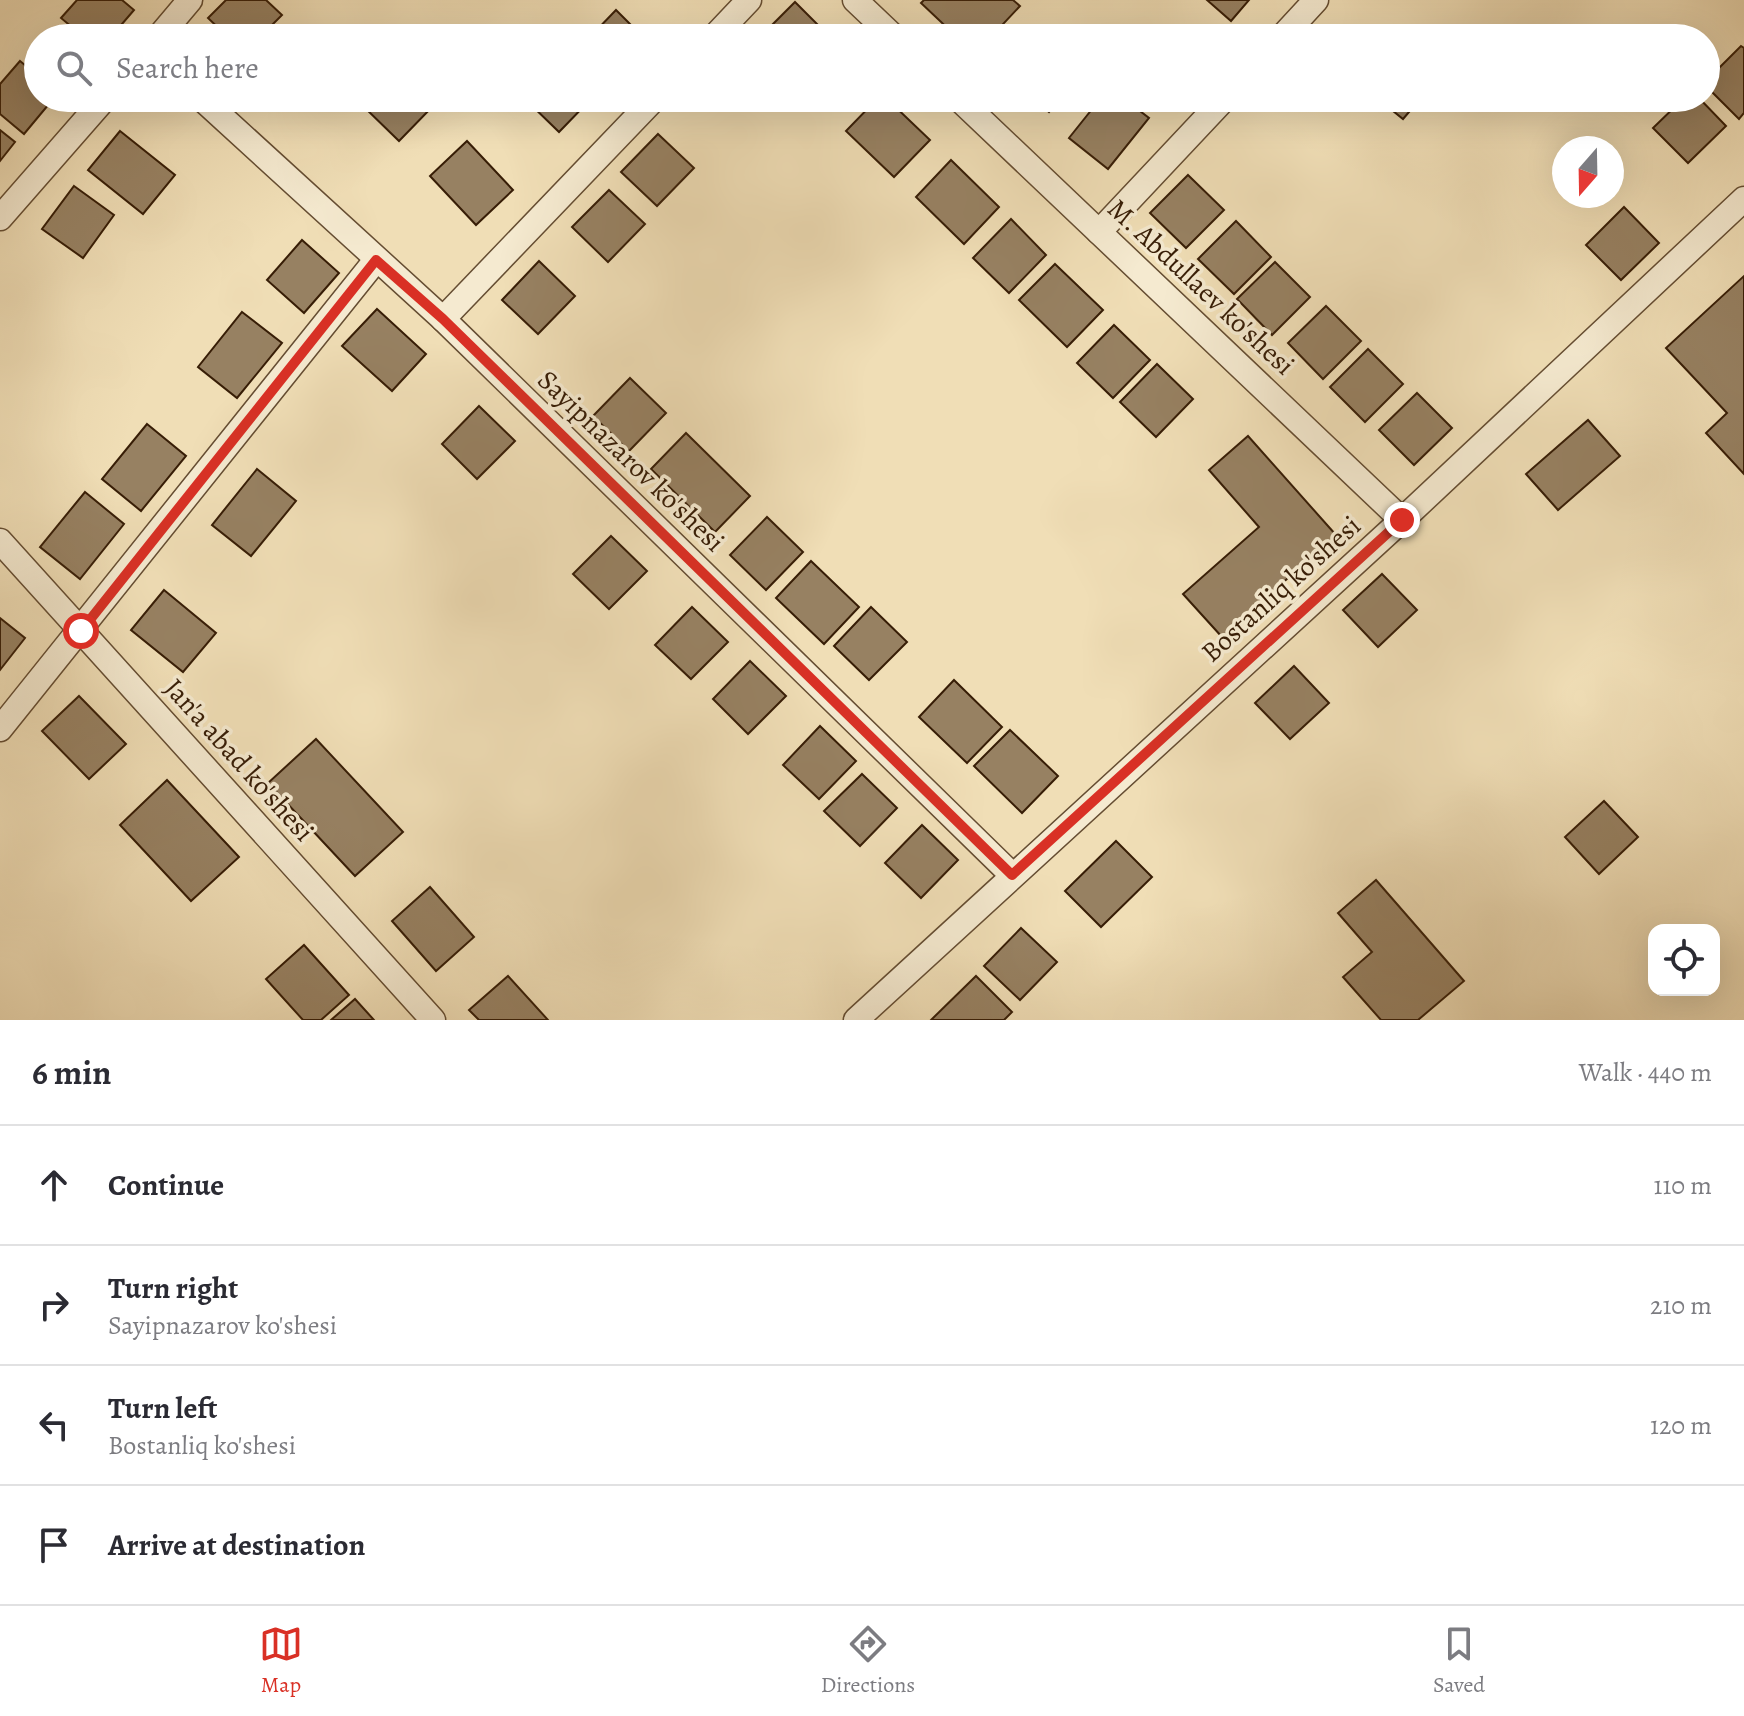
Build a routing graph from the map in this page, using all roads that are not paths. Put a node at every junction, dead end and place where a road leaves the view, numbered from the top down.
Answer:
1 (190, 0) edge
2 (749, 0) edge
3 (855, 0) edge
4 (1316, 0) edge
5 (170, 24) edge
6 (726, 24) edge
7 (880, 24) edge
8 (1294, 24) edge
9 (93, 112) edge
10 (216, 112) edge
11 (642, 112) edge
12 (973, 112) edge
13 (1212, 112) edge
14 (1744, 199) edge
15 (0, 218) edge
16 (1099, 232) junction
17 (376, 260) junction
18 (443, 319) junction
19 (1402, 520) junction
20 (0, 541) edge
21 (81, 631) junction
22 (0, 729) edge
23 (1012, 875) junction
24 (433, 1020) edge
25 (856, 1020) edge

1 - 5 street
2 - 6 street
3 - 7 street
4 - 8 street
9 - 15 street
10 - 17 street, Sayipnazarov ko'shesi
11 - 18 street
12 - 16 street, M. Abdullaev ko'shesi
13 - 16 street
14 - 19 street, Bostanliq ko'shesi
16 - 19 street, M. Abdullaev ko'shesi
17 - 18 street, Sayipnazarov ko'shesi
17 - 21 street
18 - 23 street, Sayipnazarov ko'shesi
19 - 23 street, Bostanliq ko'shesi
20 - 21 street, Jan'a abad ko'shesi
21 - 22 street
21 - 24 street, Jan'a abad ko'shesi
23 - 25 street, Bostanliq ko'shesi

